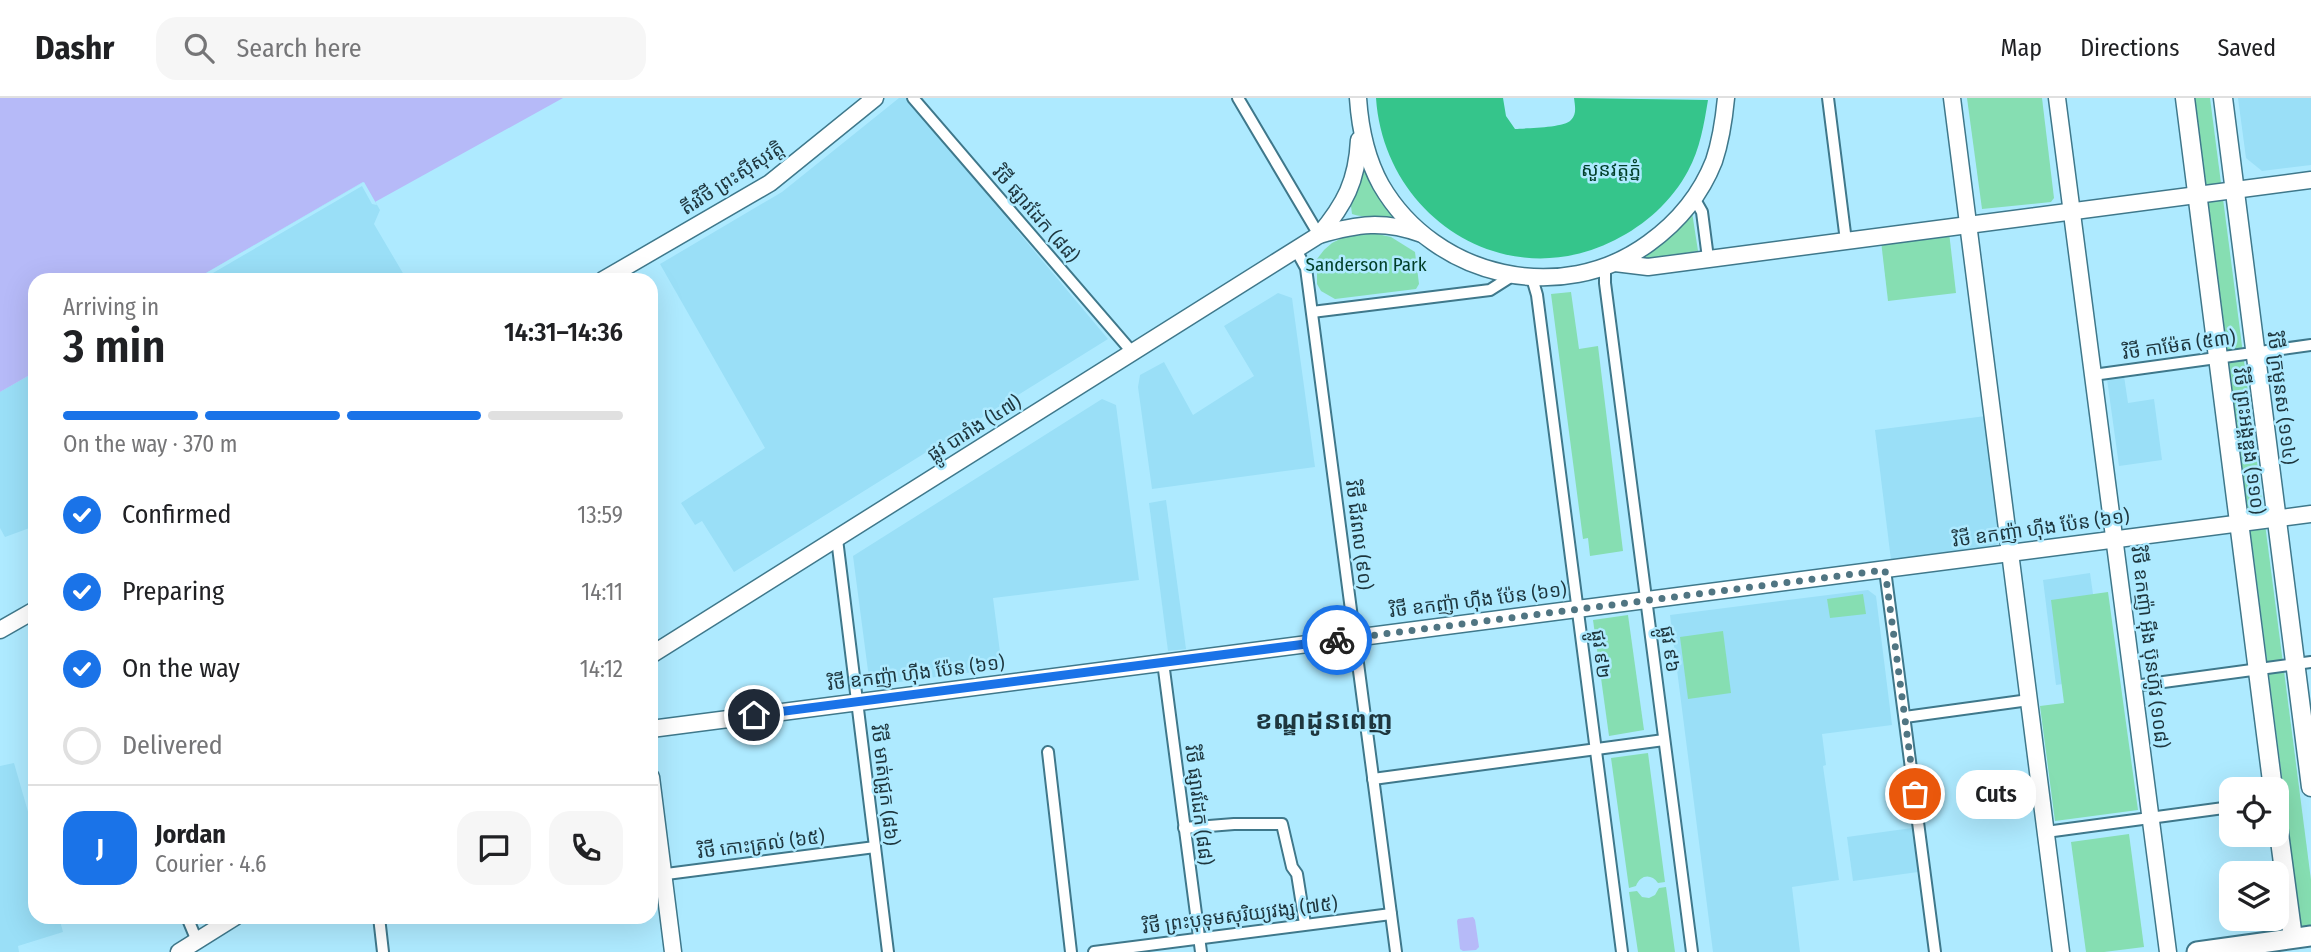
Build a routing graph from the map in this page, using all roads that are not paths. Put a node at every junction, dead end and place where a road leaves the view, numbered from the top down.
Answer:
1 (875, 98) edge
2 (914, 98) edge
3 (1238, 98) edge
4 (1358, 98) edge
5 (1726, 98) edge
6 (1828, 98) edge
7 (1952, 98) edge
8 (2057, 98) edge
9 (2185, 98) edge
10 (2223, 98) edge
11 (1360, 125) junction
12 (2311, 180) edge
13 (2235, 190) junction
14 (2197, 195) junction
15 (1694, 198) junction
16 (2072, 211) junction
17 (1968, 225) junction
18 (1422, 234) junction
19 (1320, 235) junction
20 (1846, 241) junction
21 (1296, 250) junction
22 (1709, 258) junction
23 (1610, 265) junction
24 (615, 273) edge
25 (1512, 276) junction
26 (1532, 278) junction
27 (1312, 312) junction
28 (2311, 345) edge
29 (2255, 352) junction
30 (1133, 353) junction
31 (2217, 358) junction
32 (2093, 375) junction
33 (2311, 514) edge
34 (2277, 519) junction
35 (2238, 523) junction
36 (836, 539) junction
37 (2115, 539) junction
38 (2010, 554) junction
39 (1885, 570) junction
40 (1646, 600) junction
41 (1578, 609) junction
42 (28, 614) edge
43 (0, 631) edge
44 (1354, 637) junction
45 (658, 651) edge
46 (1163, 662) junction
47 (2303, 663) edge
48 (2257, 669) junction
49 (2134, 686) junction
50 (2029, 700) junction
51 (857, 701) junction
52 (1905, 718) junction
53 (658, 728) edge
54 (1664, 740) junction
55 (1596, 750) junction
56 (1048, 752) dead end
57 (2271, 777) edge
58 (1373, 779) junction
59 (2311, 787) edge
60 (2219, 809) edge
61 (2151, 818) junction
62 (1184, 828) junction
63 (2046, 832) junction
64 (875, 847) junction
65 (2282, 847) edge
66 (658, 875) edge
67 (658, 880) edge
68 (1391, 914) junction
69 (190, 924) edge
70 (224, 924) edge
71 (380, 924) edge
72 (1305, 924) junction
73 (1199, 938) junction
74 (197, 941) junction
75 (2299, 942) edge
76 (179, 952) edge
77 (383, 952) edge
78 (673, 952) edge
79 (888, 952) edge
80 (1070, 952) edge
81 (1094, 952) edge
82 (1201, 952) edge
83 (1396, 952) edge
84 (1622, 952) edge
85 (1692, 952) edge
86 (1936, 952) edge
87 (2061, 952) edge
88 (2168, 952) edge
89 (2197, 952) edge

1 - 24 street, តីរវិថី ព្រះស៊ីសុវត្តិ
2 - 30 street, វិថី ផ្សារដែក (៨៨)
3 - 19 street
4 - 11 street
5 - 15 street
6 - 20 street
7 - 17 street
8 - 16 street, វិថី ឧកញ៉ា អ៊ីង ប៊ុនហ៊ូវ (១០៨)
9 - 14 main road, វិថី ព្រះអង្គឌួង (១១០)
10 - 13 main road, វិថី ក្រមួនស (១១៤)
11 - 18 street
11 - 19 street, ផ្លូវ បារាំង (៤៧)
12 - 13 street
13 - 14 street
13 - 29 main road, វិថី ក្រមួនស (១១៤)
14 - 16 street
14 - 31 main road, វិថី ព្រះអង្គឌួង (១១០)
15 - 22 street
15 - 23 street
16 - 17 street
16 - 32 street, វិថី ឧកញ៉ា អ៊ីង ប៊ុនហ៊ូវ (១០៨)
17 - 20 street
17 - 38 street
18 - 19 street, ផ្លូវ បារាំង (៤៧)
18 - 25 street
19 - 21 street, ផ្លូវ បារាំង (៤៧)
20 - 22 street
21 - 27 street, វិថី ជីវពល (៩០)
21 - 30 street, ផ្លូវ បារាំង (៤៧)
22 - 23 street
23 - 26 street
23 - 40 street, ផ្លូវ ៩៦
25 - 26 street
25 - 27 street
26 - 41 street, ផ្លូវ ៩២
27 - 44 street, វិថី ជីវពល (៩០)
28 - 29 street, វិថី កាម៉ែត (៥៣)
29 - 31 street, វិថី កាម៉ែត (៥៣)
29 - 34 main road, វិថី ក្រមួនស (១១៤)
30 - 36 street, ផ្លូវ បារាំង (៤៧)
31 - 32 street, វិថី កាម៉ែត (៥៣)
31 - 35 main road, វិថី ព្រះអង្គឌួង (១១០)
32 - 37 street, វិថី ឧកញ៉ា អ៊ីង ប៊ុនហ៊ូវ (១០៨)
33 - 34 street, វិថី ឧកញ៉ា ហ៊ីង ប៉ែន (៦១)
34 - 35 street, វិថី ឧកញ៉ា ហ៊ីង ប៉ែន (៦១)
34 - 47 main road, វិថី ក្រមួនស (១១៤)
35 - 37 street, វិថី ឧកញ៉ា ហ៊ីង ប៉ែន (៦១)
35 - 48 main road, វិថី ព្រះអង្គឌួង (១១០)
36 - 45 street, ផ្លូវ បារាំង (៤៧)
36 - 51 street, វិថី មាត់ជ្រូក (៨៦)
37 - 38 street, វិថី ឧកញ៉ា ហ៊ីង ប៉ែន (៦១)
37 - 49 street, វិថី ឧកញ៉ា អ៊ីង ប៊ុនហ៊ូវ (១០៨)
38 - 39 street, វិថី ឧកញ៉ា ហ៊ីង ប៉ែន (៦១)
38 - 50 street
39 - 40 street, វិថី ឧកញ៉ា ហ៊ីង ប៉ែន (៦១)
39 - 52 street
40 - 41 street, វិថី ឧកញ៉ា ហ៊ីង ប៉ែន (៦១)
40 - 54 street, ផ្លូវ ៩៦
41 - 44 street, វិថី ឧកញ៉ា ហ៊ីង ប៉ែន (៦១)
41 - 55 street, ផ្លូវ ៩២
42 - 43 street
44 - 46 street, វិថី ឧកញ៉ា ហ៊ីង ប៉ែន (៦១)
44 - 58 street, វិថី ជីវពល (៩០)
46 - 51 street, វិថី ឧកញ៉ា ហ៊ីង ប៉ែន (៦១)
46 - 62 street, វិថី ផ្សារដែក (៨៨)
47 - 48 street
47 - 59 main road, វិថី ក្រមួនស (១១៤)
48 - 49 street
48 - 57 main road, វិថី ព្រះអង្គឌួង (១១០)
49 - 61 street, វិថី ឧកញ៉ា អ៊ីង ប៊ុនហ៊ូវ (១០៨)
50 - 52 street
50 - 63 street
51 - 53 street, វិថី ឧកញ៉ា ហ៊ីង ប៉ែន (៦១)
51 - 64 street, វិថី មាត់ជ្រូក (៨៦)
52 - 86 street
54 - 55 street
54 - 85 street, ផ្លូវ ៩៦
55 - 58 street
55 - 84 street, ផ្លូវ ៩២
56 - 80 street
58 - 68 street, វិថី ជីវពល (៩០)
60 - 61 street
61 - 63 street
61 - 88 street, វិថី ឧកញ៉ា អ៊ីង ប៊ុនហ៊ូវ (១០៨)
62 - 72 street
62 - 73 street, វិថី ផ្សារដែក (៨៨)
63 - 87 street
64 - 66 street, វិថី កោះត្រល់ (៦៥)
64 - 79 street, វិថី មាត់ជ្រូក (៨៦)
65 - 75 main road
67 - 78 street
68 - 72 street, វិថី ព្រះបុទុមសុរិយ្យវង្ស (៧៥)
68 - 83 street, វិថី ជីវពល (៩០)
69 - 74 street
70 - 74 street
71 - 77 street
72 - 73 street, វិថី ព្រះបុទុមសុរិយ្យវង្ស (៧៥)
73 - 81 street, វិថី ព្រះបុទុមសុរិយ្យវង្ស (៧៥)
73 - 82 street, វិថី ផ្សារដែក (៨៨)
74 - 76 street
75 - 89 highway

